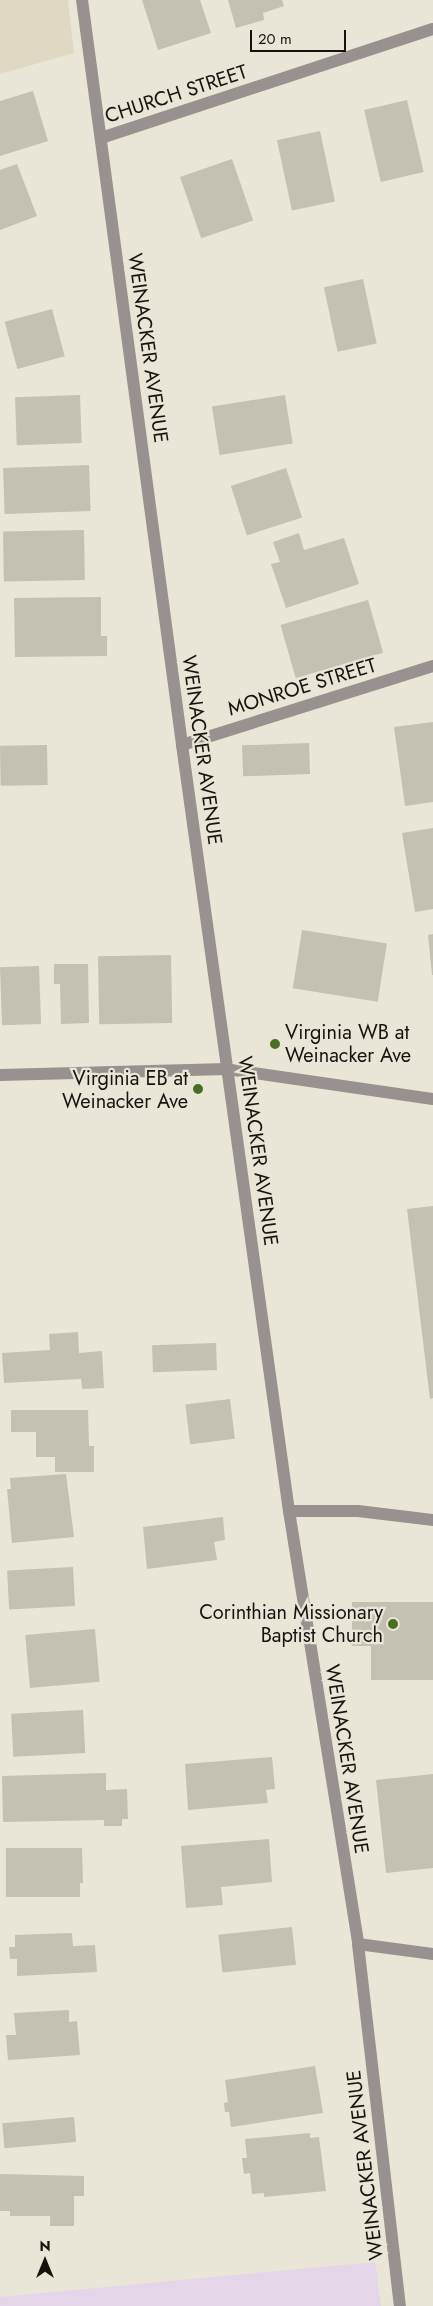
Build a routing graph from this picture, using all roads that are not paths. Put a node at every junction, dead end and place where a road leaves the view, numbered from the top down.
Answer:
1 (82, 0) edge
2 (433, 29) edge
3 (101, 138) junction
4 (433, 666) edge
5 (182, 745) junction
6 (227, 1068) junction
7 (0, 1075) edge
8 (433, 1099) edge
9 (289, 1511) junction
10 (433, 1520) edge
11 (358, 1944) junction
12 (433, 1954) edge
13 (400, 2306) edge

1 - 3 street, WEINACKER AVENUE
2 - 3 street, CHURCH STREET
3 - 5 street, WEINACKER AVENUE
4 - 5 street, MONROE STREET
5 - 6 street, WEINACKER AVENUE
6 - 7 street
6 - 8 street
6 - 9 street, WEINACKER AVENUE
9 - 10 street
9 - 11 street, WEINACKER AVENUE
11 - 12 street
11 - 13 street, WEINACKER AVENUE

